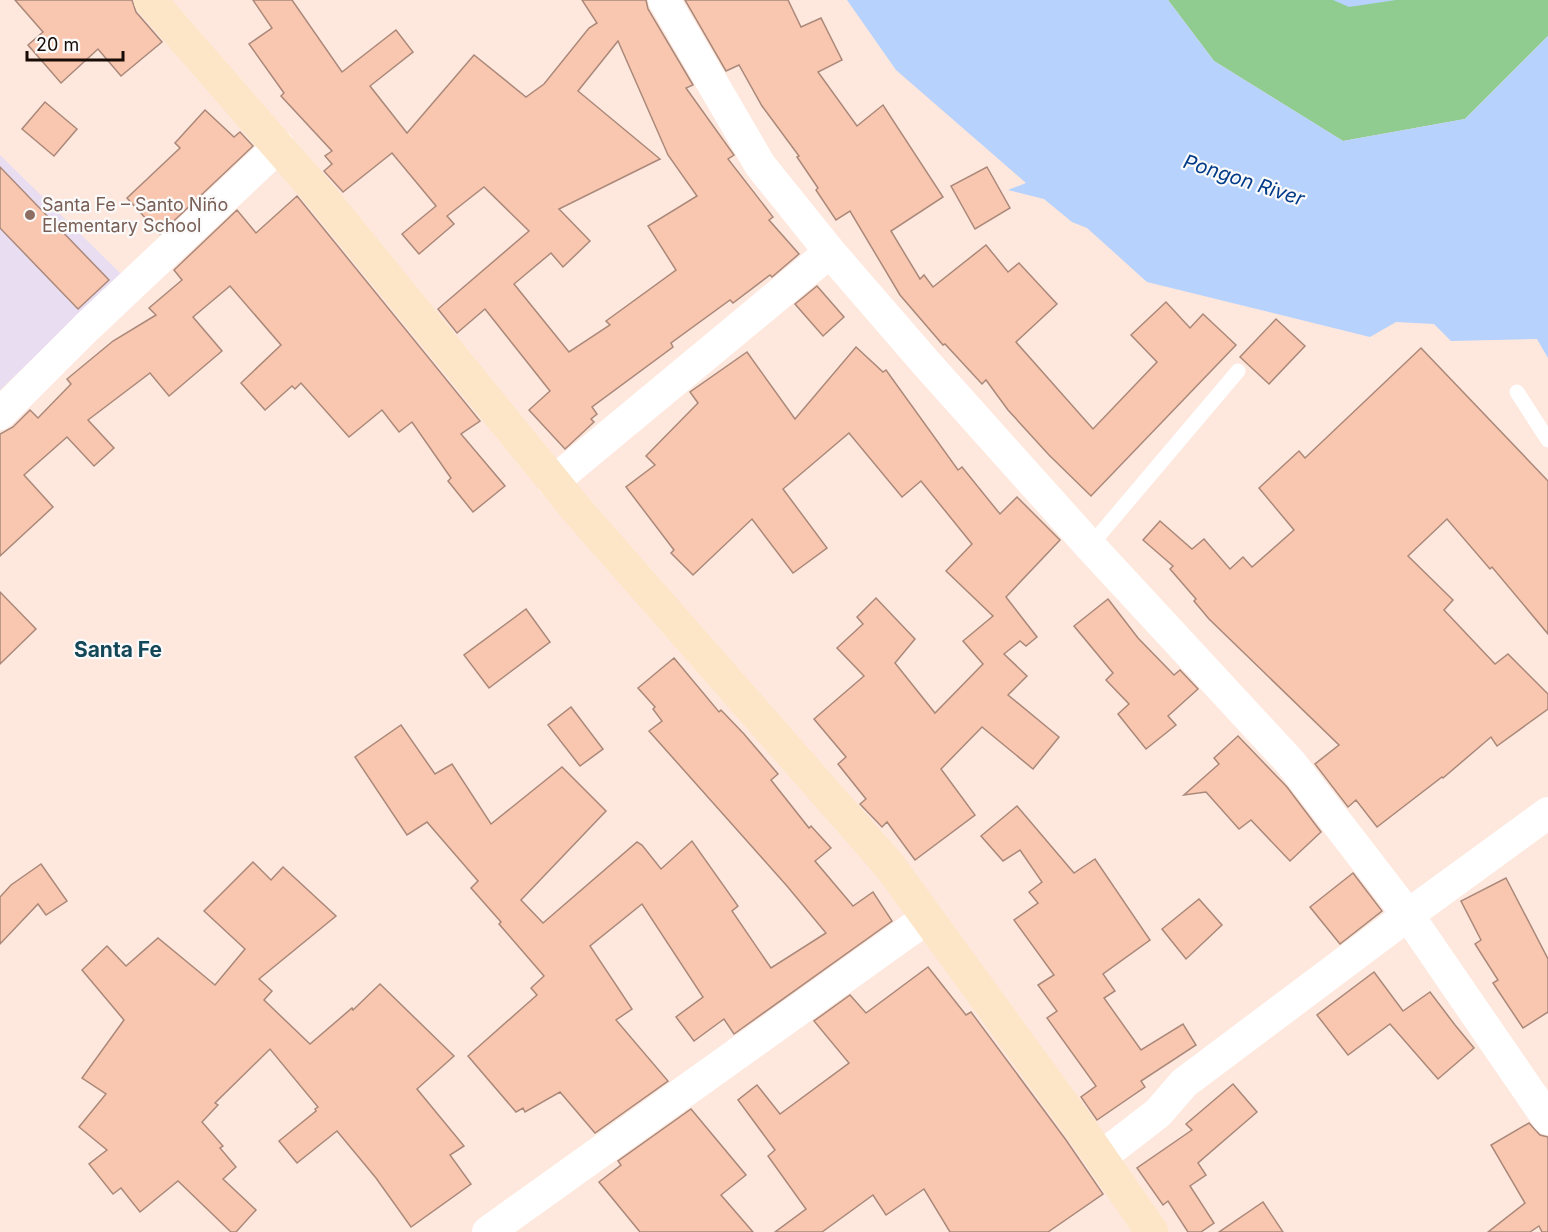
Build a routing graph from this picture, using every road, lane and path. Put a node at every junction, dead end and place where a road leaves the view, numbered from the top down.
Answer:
1 (150, 0) edge
2 (664, 0) edge
3 (279, 146) junction
4 (830, 252) junction
5 (1238, 371) dead end
6 (1517, 392) dead end
7 (0, 414) edge
8 (1548, 440) edge
9 (553, 482) junction
10 (1090, 546) junction
11 (1548, 813) edge
12 (1408, 915) junction
13 (927, 918) junction
14 (1548, 1119) edge
15 (1101, 1158) junction
16 (488, 1232) edge
17 (1152, 1232) edge

1 - 3 street
2 - 4 street
3 - 7 street
3 - 9 street
4 - 9 street
4 - 10 street
5 - 10 lane
6 - 8 lane
9 - 13 street
10 - 12 street
11 - 12 street
12 - 14 street
12 - 15 street
13 - 15 street
13 - 16 street
15 - 17 street

